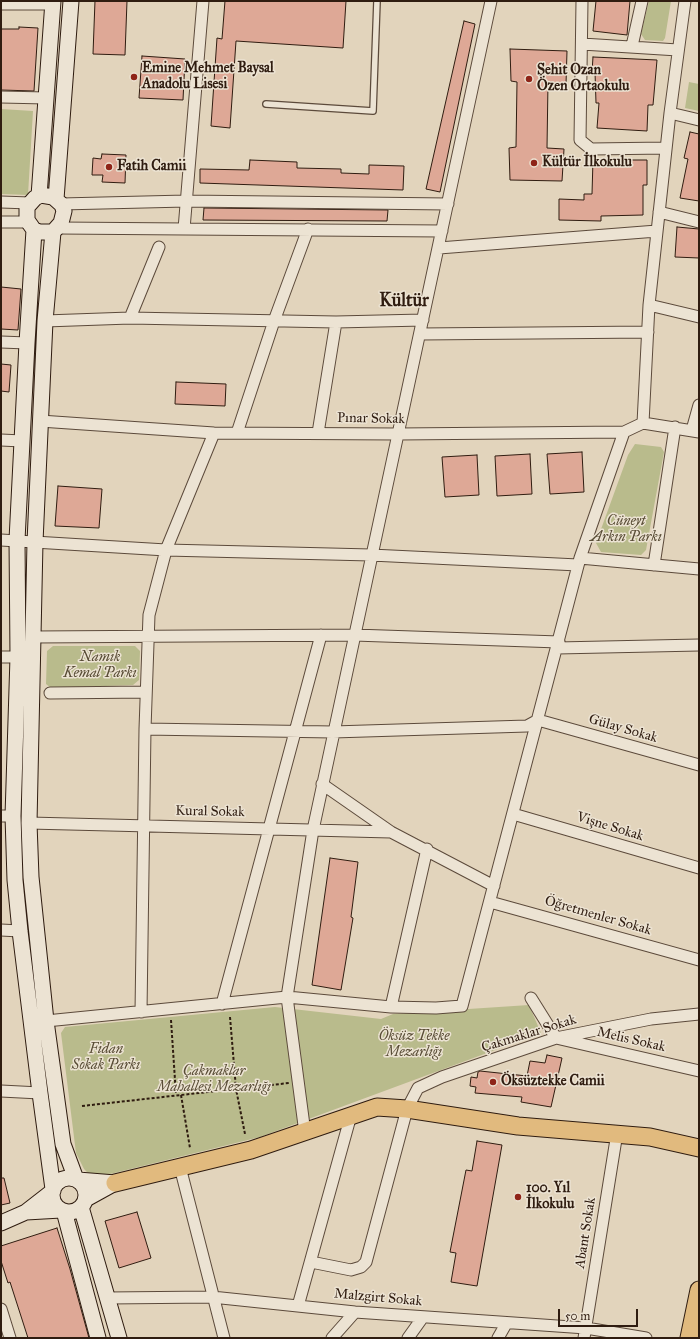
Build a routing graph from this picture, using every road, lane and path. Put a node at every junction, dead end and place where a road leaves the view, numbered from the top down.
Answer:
1 (71, 1) edge
2 (203, 1) edge
3 (378, 1) edge
4 (491, 1) edge
5 (582, 1) edge
6 (642, 1) edge
7 (685, 1) edge
8 (53, 2) edge
9 (1, 4) edge
10 (582, 44) junction
11 (632, 46) junction
12 (678, 50) junction
13 (1, 97) edge
14 (46, 98) junction
15 (266, 104) dead end
16 (670, 113) junction
17 (699, 120) edge
18 (666, 148) junction
19 (34, 200) junction
20 (1, 202) edge
21 (59, 202) junction
22 (186, 202) junction
23 (448, 204) junction
24 (659, 212) junction
25 (1, 222) edge
26 (699, 222) edge
27 (31, 226) junction
28 (184, 229) junction
29 (308, 229) junction
30 (55, 230) junction
31 (442, 231) junction
32 (657, 231) junction
33 (159, 247) dead end
34 (439, 248) junction
35 (649, 305) junction
36 (699, 317) edge
37 (130, 318) junction
38 (423, 320) junction
39 (45, 321) junction
40 (274, 321) junction
41 (336, 322) junction
42 (648, 332) junction
43 (420, 334) junction
44 (1, 342) edge
45 (27, 343) junction
46 (699, 405) edge
47 (40, 421) junction
48 (643, 422) junction
49 (675, 427) junction
50 (696, 431) edge
51 (624, 432) junction
52 (214, 433) junction
53 (237, 433) junction
54 (318, 433) junction
55 (398, 434) junction
56 (1, 440) edge
57 (22, 441) junction
58 (1, 540) edge
59 (17, 540) junction
60 (35, 542) junction
61 (166, 550) junction
62 (371, 555) junction
63 (579, 562) junction
64 (654, 565) junction
65 (699, 569) edge
66 (321, 635) junction
67 (354, 635) junction
68 (148, 636) junction
69 (34, 637) junction
70 (558, 645) junction
71 (699, 645) edge
72 (1, 657) edge
73 (18, 657) junction
74 (146, 692) junction
75 (50, 693) dead end
76 (538, 720) junction
77 (145, 729) junction
78 (296, 731) junction
79 (333, 732) junction
80 (699, 766) edge
81 (322, 784) junction
82 (513, 814) junction
83 (7, 816) edge
84 (28, 823) junction
85 (145, 826) junction
86 (271, 829) junction
87 (313, 830) junction
88 (391, 832) junction
89 (427, 849) junction
90 (699, 868) edge
91 (494, 886) junction
92 (490, 902) junction
93 (1, 930) edge
94 (20, 931) junction
95 (699, 960) edge
96 (287, 997) junction
97 (531, 998) dead end
98 (222, 1004) junction
99 (391, 1007) junction
100 (141, 1012) junction
101 (699, 1014) edge
102 (230, 1017) dead end
103 (170, 1020) dead end
104 (46, 1021) junction
105 (556, 1038) junction
106 (699, 1071) edge
107 (298, 1082) junction
108 (236, 1089) junction
109 (1, 1091) edge
110 (40, 1093) junction
111 (176, 1095) junction
112 (181, 1095) junction
113 (82, 1106) dead end
114 (407, 1109) junction
115 (351, 1115) junction
116 (305, 1133) junction
117 (617, 1133) junction
118 (245, 1134) dead end
119 (190, 1148) dead end
120 (699, 1148) edge
121 (180, 1167) junction
122 (77, 1179) junction
123 (115, 1183) junction
124 (53, 1190) junction
125 (83, 1203) junction
126 (63, 1210) junction
127 (26, 1212) junction
128 (1, 1223) edge
129 (310, 1262) junction
130 (699, 1290) edge
131 (107, 1298) junction
132 (212, 1298) junction
133 (298, 1306) junction
134 (1, 1309) edge
135 (355, 1312) junction
136 (423, 1317) junction
137 (506, 1324) junction
138 (585, 1333) edge
139 (10, 1338) edge
140 (98, 1338) edge
141 (119, 1338) edge
142 (224, 1338) edge
143 (332, 1338) edge
144 (408, 1338) edge
145 (498, 1338) edge
146 (646, 1338) edge
147 (689, 1338) edge

1 - 21 main road
2 - 22 street
3 - 15 lane
4 - 23 street
5 - 10 street
6 - 11 street
7 - 12 street
8 - 9 street
8 - 14 main road
10 - 11 street
10 - 18 street
11 - 12 street
12 - 16 street
13 - 14 street
14 - 19 main road
16 - 17 street
16 - 18 street
18 - 24 street
19 - 20 street
19 - 21 main road
19 - 27 main road
21 - 22 street
21 - 30 main road
22 - 23 street
22 - 28 street
23 - 31 street
24 - 26 street
24 - 32 street
25 - 27 street
27 - 30 main road
27 - 45 main road
28 - 29 street
28 - 30 street
29 - 31 street
29 - 40 street
30 - 39 main road
31 - 34 street
32 - 34 street
32 - 35 street
33 - 37 street
34 - 38 street
35 - 36 street
35 - 42 street
37 - 39 street
37 - 40 street
38 - 41 street
38 - 43 street
39 - 47 main road
40 - 41 street
40 - 53 street
41 - 54 street
42 - 43 street
42 - 48 street
43 - 55 street
44 - 45 street
45 - 57 main road
46 - 50 street
47 - 52 street, Pınar Sokak
47 - 60 main road
48 - 49 street
48 - 51 street, Pınar Sokak
49 - 50 street
49 - 64 street
51 - 55 street, Pınar Sokak
51 - 63 street
52 - 53 street, Pınar Sokak
52 - 61 street
53 - 54 street, Pınar Sokak
54 - 55 street, Pınar Sokak
55 - 62 street
56 - 57 street
57 - 59 main road
58 - 59 street
59 - 60 street
59 - 73 main road
60 - 61 street
60 - 69 main road
61 - 62 street
61 - 68 street
62 - 63 street
62 - 67 street
63 - 64 street
63 - 70 street
64 - 65 street
66 - 67 street
66 - 68 street
66 - 78 street
67 - 70 street
67 - 79 street
68 - 69 street
68 - 74 street
69 - 84 main road
70 - 71 street
70 - 76 street
72 - 73 street
73 - 83 main road
74 - 75 street
74 - 77 street
76 - 79 street
76 - 80 street, Gülay Sokak
76 - 82 street
77 - 78 street
77 - 85 street
78 - 79 street
78 - 86 street
79 - 81 street
81 - 87 street
81 - 88 street
82 - 90 street, Vişne Sokak
82 - 91 street
83 - 94 main road
84 - 85 street, Kural Sokak
84 - 104 main road
85 - 86 street, Kural Sokak
85 - 100 street
86 - 87 street, Kural Sokak
86 - 98 street
87 - 88 street, Kural Sokak
87 - 96 street
88 - 89 street
89 - 91 street
89 - 99 street
91 - 92 street
92 - 95 street, Öğretmenler Sokak
92 - 99 street
93 - 94 street
94 - 110 main road
96 - 98 street
96 - 99 street
96 - 107 street
97 - 105 street
98 - 100 street
100 - 104 street
101 - 105 street, Çakmaklar Sokak
102 - 108 path
103 - 111 path
104 - 122 main road
105 - 106 street, Melis Sokak
105 - 114 street, Çakmaklar Sokak
107 - 108 path
107 - 116 street
108 - 112 path
108 - 118 path
109 - 110 street
110 - 124 main road
111 - 112 path
111 - 113 path
112 - 119 path
114 - 115 main road
114 - 117 main road
114 - 129 street, Çakmaklar Sokak
115 - 116 main road
115 - 129 street
116 - 121 main road
117 - 120 main road
117 - 138 street, Abant Sokak
121 - 123 main road
121 - 132 street
122 - 123 main road
122 - 124 main road
122 - 125 main road
123 - 125 main road
124 - 126 main road
124 - 127 main road
125 - 126 main road
125 - 131 main road
126 - 127 main road
126 - 140 main road
127 - 128 main road
129 - 133 street
130 - 147 main road
131 - 132 street, Malzgirt Sokak
131 - 141 main road
132 - 133 street, Malzgirt Sokak
132 - 142 street
133 - 135 street, Malzgirt Sokak
134 - 139 street
135 - 136 street, Malzgirt Sokak
135 - 143 street
136 - 137 street, Malzgirt Sokak
136 - 144 street
137 - 138 street, Malzgirt Sokak
137 - 145 street
138 - 146 street, Malzgirt Sokak

